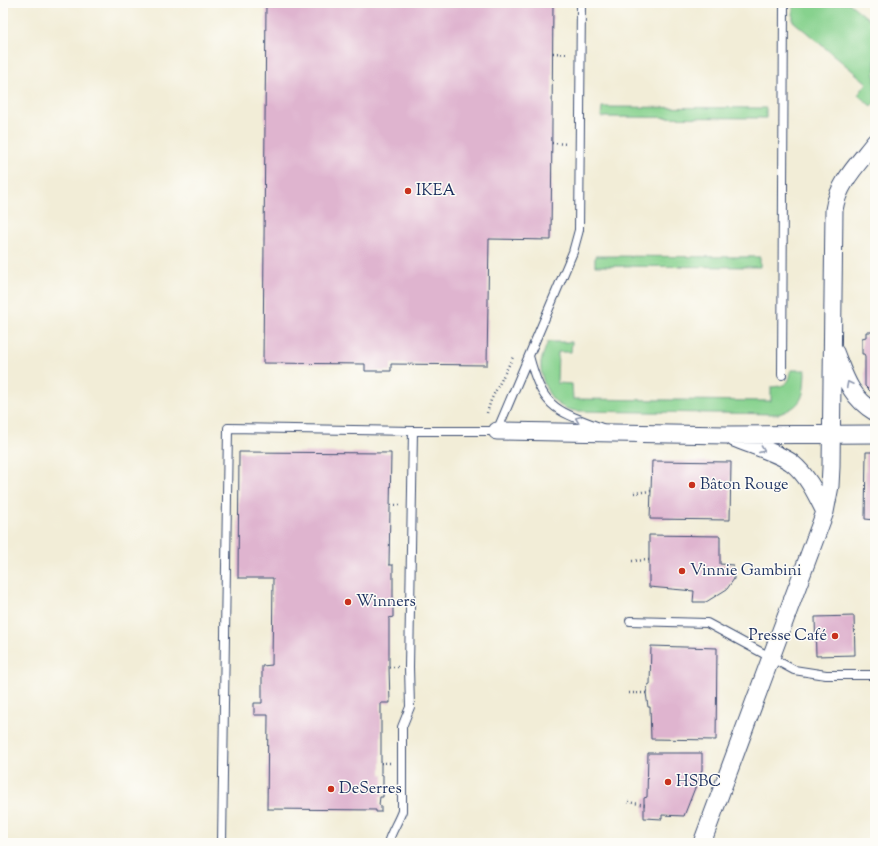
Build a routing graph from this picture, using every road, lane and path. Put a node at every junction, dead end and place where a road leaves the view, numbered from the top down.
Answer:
1 (581, 3) edge
2 (784, 3) edge
3 (875, 142) edge
4 (832, 344) junction
5 (530, 356) junction
6 (782, 375) dead end
7 (875, 412) edge
8 (413, 431) junction
9 (497, 431) junction
10 (614, 432) junction
11 (831, 434) junction
12 (875, 434) edge
13 (726, 435) junction
14 (651, 491) dead end
15 (634, 493) dead end
16 (825, 512) junction
17 (649, 560) dead end
18 (632, 561) dead end
19 (630, 621) dead end
20 (770, 658) junction
21 (875, 675) edge
22 (629, 693) dead end
23 (646, 694) dead end
24 (628, 802) dead end
25 (645, 805) dead end
26 (702, 842) edge
27 (222, 843) edge
28 (388, 843) edge

1 - 5 lane
2 - 6 lane
3 - 4 street
7 -> 4 street
4 - 11 street
5 - 9 lane
10 -> 5 lane
8 - 9 lane
8 - 27 lane
8 - 28 lane
9 - 10 street
10 - 13 street
11 - 12 street
11 - 13 street
11 - 16 street
13 -> 16 street
14 - 15 path
16 - 20 street
17 - 18 path
19 - 20 lane
20 - 21 lane
20 - 26 street
22 - 23 path
24 - 25 path

